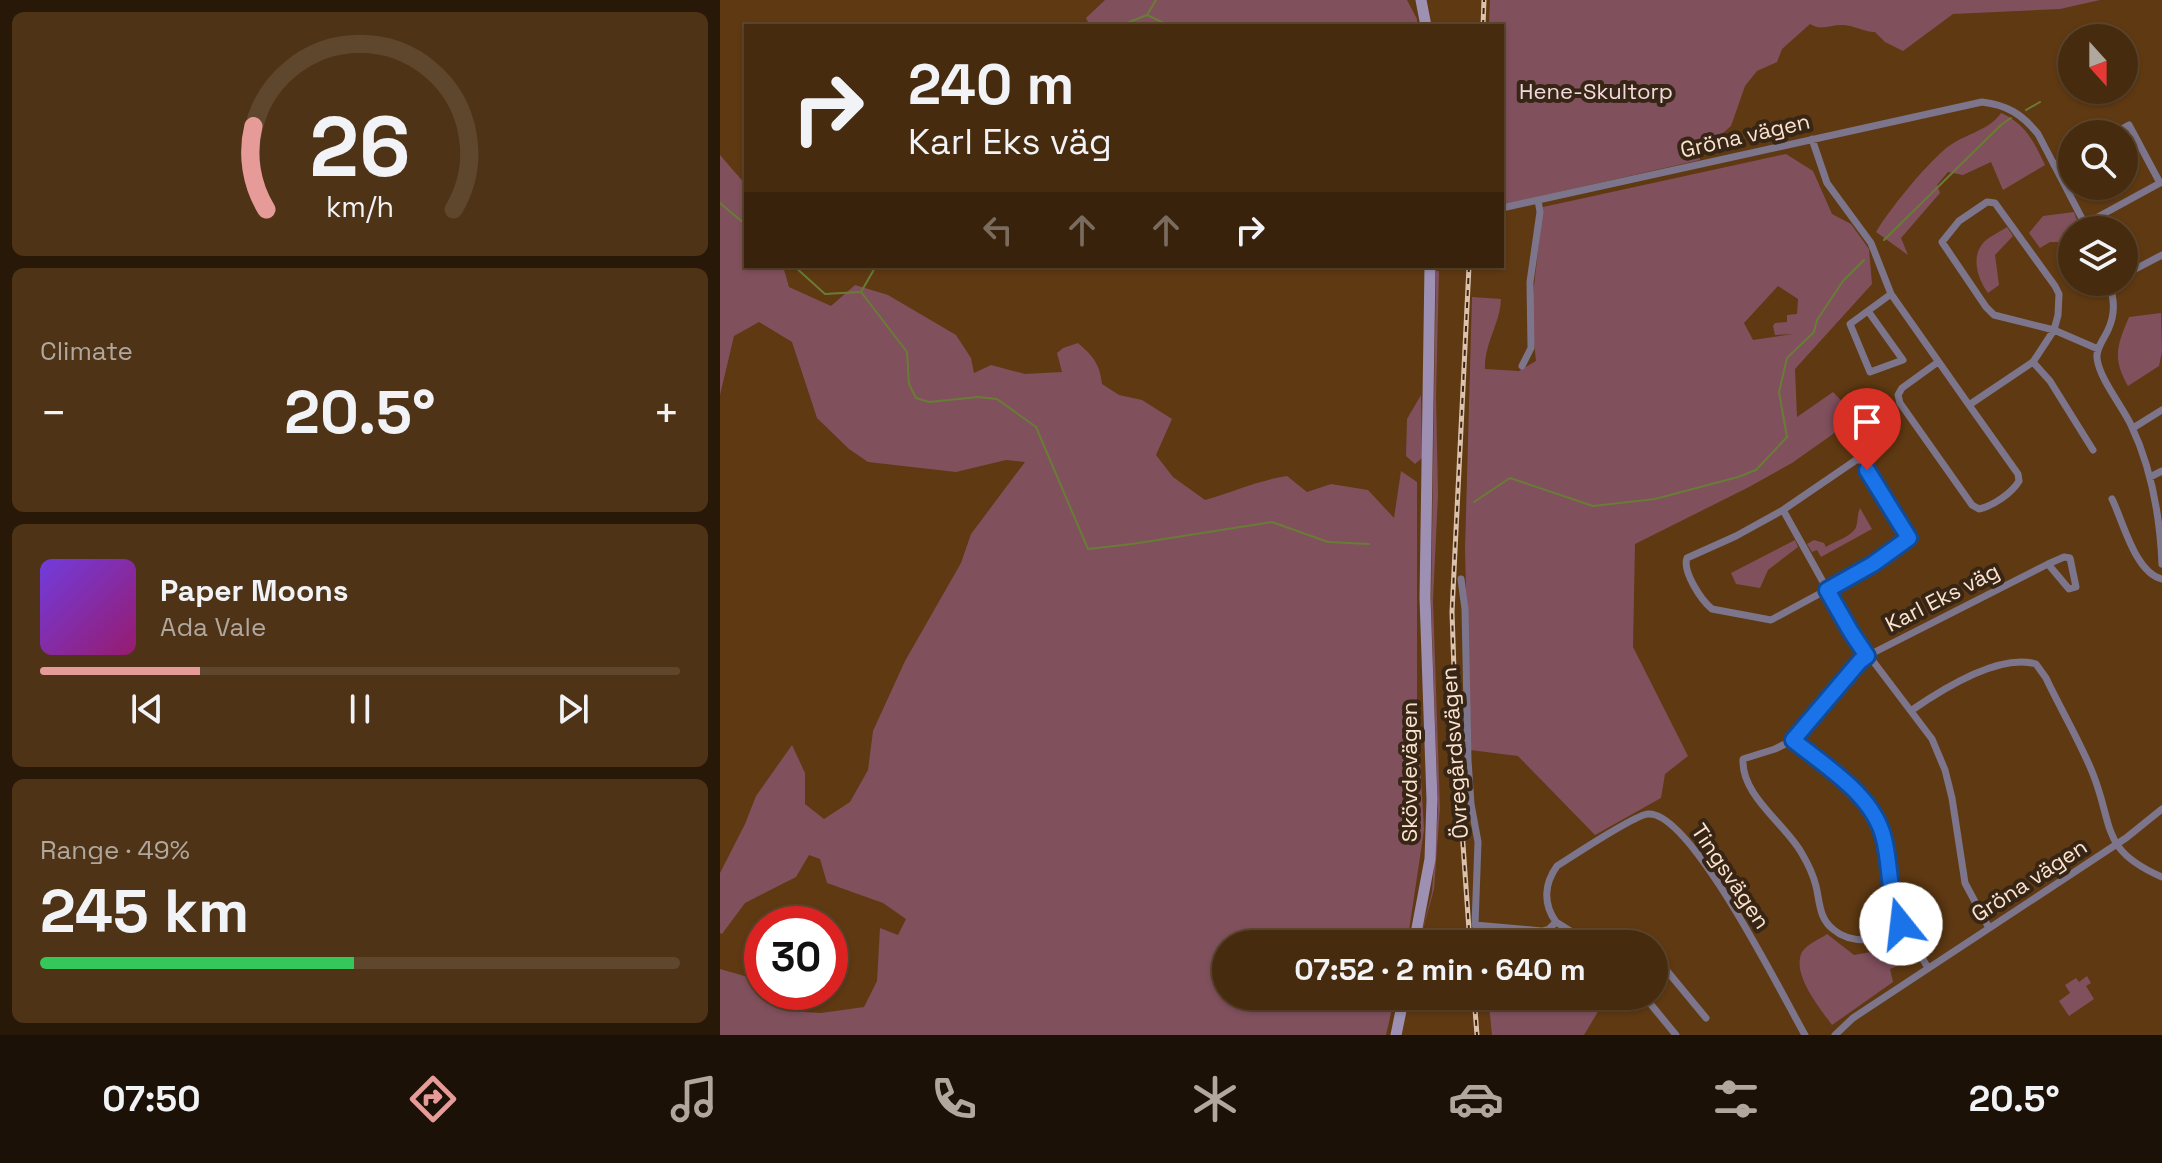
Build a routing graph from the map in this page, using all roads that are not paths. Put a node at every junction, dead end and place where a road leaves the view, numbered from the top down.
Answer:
1 (1421, 0) edge
2 (1426, 24) edge
3 (1812, 139) junction
4 (2138, 142) edge
5 (2058, 163) edge
6 (2054, 165) junction
7 (2138, 196) edge
8 (1538, 200) junction
9 (2131, 200) edge
10 (1504, 208) edge
11 (2080, 216) edge
12 (2104, 216) edge
13 (2162, 255) edge
14 (1430, 268) edge
15 (2138, 268) edge
16 (1891, 294) junction
17 (2111, 296) edge
18 (1868, 311) junction
19 (2054, 330) junction
20 (2098, 349) junction
21 (1938, 362) junction
22 (2033, 362) junction
23 (1522, 366) dead end
24 (1969, 405) junction
25 (2162, 410) edge
26 (2133, 428) junction
27 (2093, 450) dead end
28 (2162, 471) edge
29 (2150, 477) junction
30 (2112, 499) dead end
31 (1783, 510) junction
32 (2048, 564) junction
33 (2162, 564) edge
34 (1461, 579) dead end
35 (2162, 579) edge
36 (1827, 590) junction
37 (1867, 656) junction
38 (1912, 710) junction
39 (1793, 740) junction
40 (2162, 809) edge
41 (2117, 844) junction
42 (2162, 877) edge
43 (1556, 922) junction
44 (1989, 928) junction
45 (1417, 930) edge
46 (1569, 930) edge
47 (1904, 931) junction
48 (1928, 968) junction
49 (1668, 972) edge
50 (1401, 1010) edge
51 (1655, 1010) edge
52 (1706, 1018) dead end
53 (1396, 1035) edge
54 (1676, 1035) edge
55 (1805, 1035) edge
56 (1835, 1035) edge

1 - 2 main road
3 - 6 street, Gröna vägen
3 - 8 street, Gröna vägen
3 - 16 street
4 - 7 street
5 - 6 street
6 - 11 street
8 - 10 street, Gröna vägen
8 - 23 street
9 - 12 street
13 - 15 street
14 - 45 main road, Skövdevägen
16 - 18 street
16 - 21 street
17 - 20 street
18 - 18 street
19 - 19 street
19 - 20 street
19 - 22 street
20 - 26 street
21 - 24 street
21 - 24 street
22 - 24 street
22 - 27 street
25 - 26 street
26 - 29 street
28 - 29 street
29 - 33 street
30 - 35 street
31 - 36 street
31 - 36 street
31 - 36 street
32 - 32 street
32 - 37 street, Karl Eks väg
34 - 43 street, Övregårdsvägen
36 - 37 street
37 - 38 street
37 - 39 street, Karl Eks väg
38 - 41 street
38 - 44 street
39 - 47 street
39 - 47 street
40 - 41 street, Gröna vägen
41 - 42 street
41 - 44 street, Gröna vägen
43 - 46 street
43 - 55 street, Tingsvägen
44 - 48 street, Gröna vägen
47 - 48 street
48 - 56 street, Gröna vägen
49 - 52 street
50 - 53 main road
51 - 54 street

